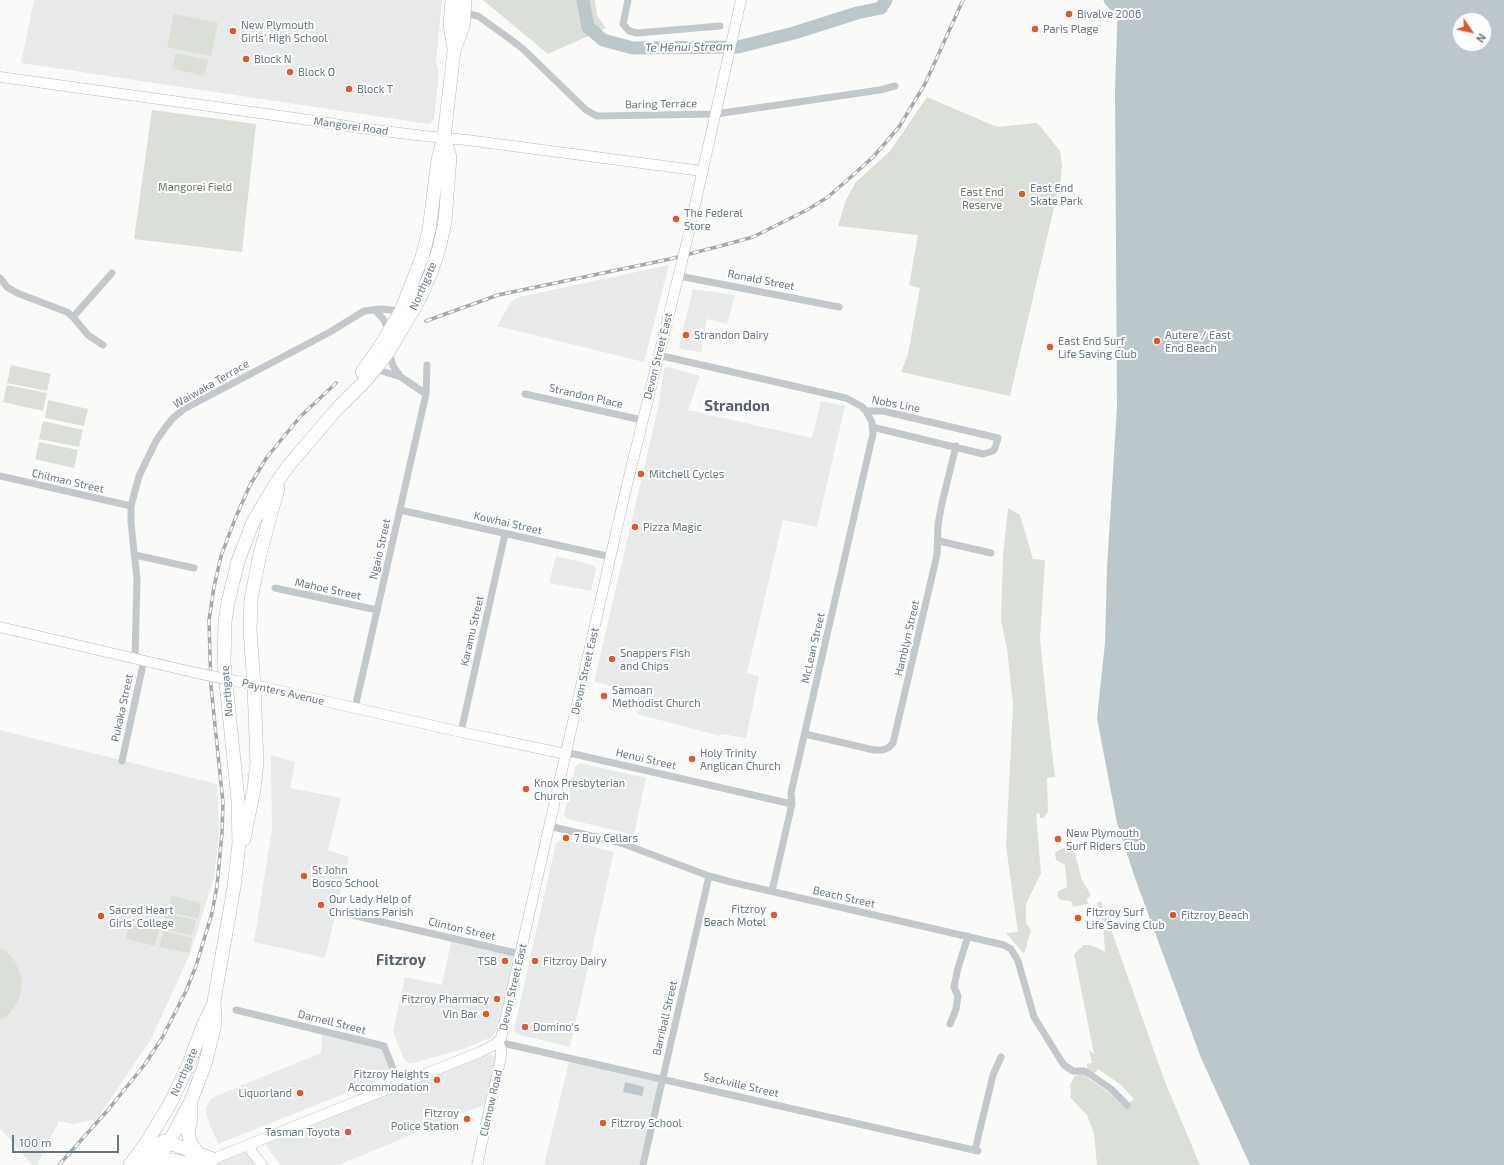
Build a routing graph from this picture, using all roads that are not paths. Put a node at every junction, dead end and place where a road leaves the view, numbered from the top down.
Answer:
1 (452, 0) edge
2 (628, 0) edge
3 (741, 0) edge
4 (464, 6) edge
5 (720, 26) dead end
6 (454, 51) junction
7 (0, 77) edge
8 (895, 86) dead end
9 (716, 114) junction
10 (444, 137) junction
11 (702, 171) junction
12 (112, 273) dead end
13 (679, 276) junction
14 (0, 278) edge
15 (839, 307) dead end
16 (375, 310) junction
17 (401, 311) junction
18 (73, 317) junction
19 (389, 332) junction
20 (103, 345) dead end
21 (388, 351) junction
22 (658, 355) junction
23 (427, 365) dead end
24 (375, 369) junction
25 (401, 377) junction
26 (426, 394) junction
27 (525, 394) dead end
28 (336, 410) junction
29 (866, 411) junction
30 (642, 420) junction
31 (872, 427) junction
32 (956, 446) junction
33 (289, 465) junction
34 (0, 476) edge
35 (131, 506) junction
36 (400, 510) junction
37 (505, 534) junction
38 (938, 541) junction
39 (991, 553) dead end
40 (135, 555) junction
41 (611, 557) junction
42 (194, 568) dead end
43 (275, 588) dead end
44 (377, 610) junction
45 (0, 627) edge
46 (140, 659) junction
47 (254, 686) junction
48 (355, 708) junction
49 (461, 732) junction
50 (805, 734) junction
51 (566, 754) junction
52 (122, 761) dead end
53 (792, 804) junction
54 (550, 826) junction
55 (237, 865) junction
56 (709, 876) junction
57 (772, 891) junction
58 (352, 915) dead end
59 (968, 936) junction
60 (520, 954) junction
61 (214, 1001) junction
62 (236, 1010) dead end
63 (950, 1024) dead end
64 (498, 1042) junction
65 (1001, 1057) dead end
66 (662, 1079) junction
67 (399, 1084) junction
68 (191, 1101) junction
69 (1127, 1105) dead end
70 (169, 1142) junction
71 (249, 1145) junction
72 (197, 1152) junction
73 (213, 1159) junction
74 (157, 1161) edge
75 (130, 1165) edge
76 (142, 1165) edge
77 (262, 1165) edge
78 (477, 1165) edge
79 (643, 1165) edge

1 - 6 highway, Northgate
2 - 5 street
3 - 9 main road, Devon Street East
4 - 6 highway, Northgate
4 - 9 street, Baring Terrace
6 - 10 highway, Northgate
7 - 10 main road, Mangorei Road
8 - 9 street, Baring Terrace
9 - 11 main road, Devon Street East
10 - 11 main road, Mangorei Road
10 - 17 highway, Northgate
10 - 21 highway, Northgate
11 - 13 main road, Devon Street East, bridge
12 - 18 street
13 - 15 street, Ronald Street
13 - 22 main road, Devon Street East
14 - 18 street
16 - 17 street, Waiwaka Terrace
16 - 19 street
16 - 35 street, Waiwaka Terrace
17 - 19 highway, Northgate
18 - 20 street
19 - 28 highway, Northgate
21 - 24 highway, Northgate
21 - 25 street
22 - 29 street, Nobs Line
22 - 30 main road, Devon Street East
23 - 26 street, Ngaio Street
24 - 25 street
24 - 28 highway, Northgate
25 - 26 street
26 - 36 street, Ngaio Street
27 - 30 street, Strandon Place
28 - 33 highway, Northgate
29 - 31 street, McLean Street
29 - 32 street, Nobs Line
30 - 41 main road, Devon Street East
31 - 32 street, Nobs Line
31 - 50 street, McLean Street
32 - 38 street, Hamblyn Street
33 - 47 highway
33 - 55 highway, Northgate
34 - 35 street, Chilman Street
35 - 40 street, Waiwaka Terrace
36 - 37 street, Kowhai Street
36 - 44 street, Ngaio Street
37 - 41 street, Kowhai Street
37 - 49 street, Karamu Street
38 - 39 street
38 - 50 street, Hamblyn Street
40 - 42 street
40 - 46 street, Waiwaka Terrace
41 - 51 main road, Devon Street East
43 - 44 street, Mahoe Street
44 - 48 street, Ngaio Street
45 - 46 main road, Paynters Avenue
46 - 47 main road, Paynters Avenue, bridge
46 - 52 street, Pukaka Street
47 - 48 main road, Paynters Avenue
47 - 55 highway
48 - 49 main road, Paynters Avenue
49 - 51 main road, Paynters Avenue
50 - 53 street, McLean Street
51 - 53 street, Henui Street
51 - 54 main road, Devon Street East
53 - 57 street, McLean Street
54 - 56 street, Beach Street
54 - 60 main road, Devon Street East
55 - 61 highway, Northgate
56 - 57 street, Beach Street
56 - 66 street, Barriball Street
57 - 59 street, Beach Street
58 - 60 street, Clinton Street
59 - 63 street
59 - 69 street, Beach Street
60 - 64 main road, Devon Street East
61 - 68 highway, Northgate
61 - 75 highway, Northgate
62 - 67 street, Darnell Street
64 - 66 street, Sackville Street
64 - 67 main road, Devon Street East
64 - 78 main road, Clemow Road
65 - 66 street, Sackville Street
66 - 79 street, Barriball Street
67 - 71 main road, Devon Street East
68 - 70 highway, Northgate
68 - 72 highway
70 - 72 highway
70 - 74 highway, Northgate
70 - 76 highway
71 - 73 main road, Devon Street East
71 - 77 main road
72 - 73 highway
73 - 74 highway

